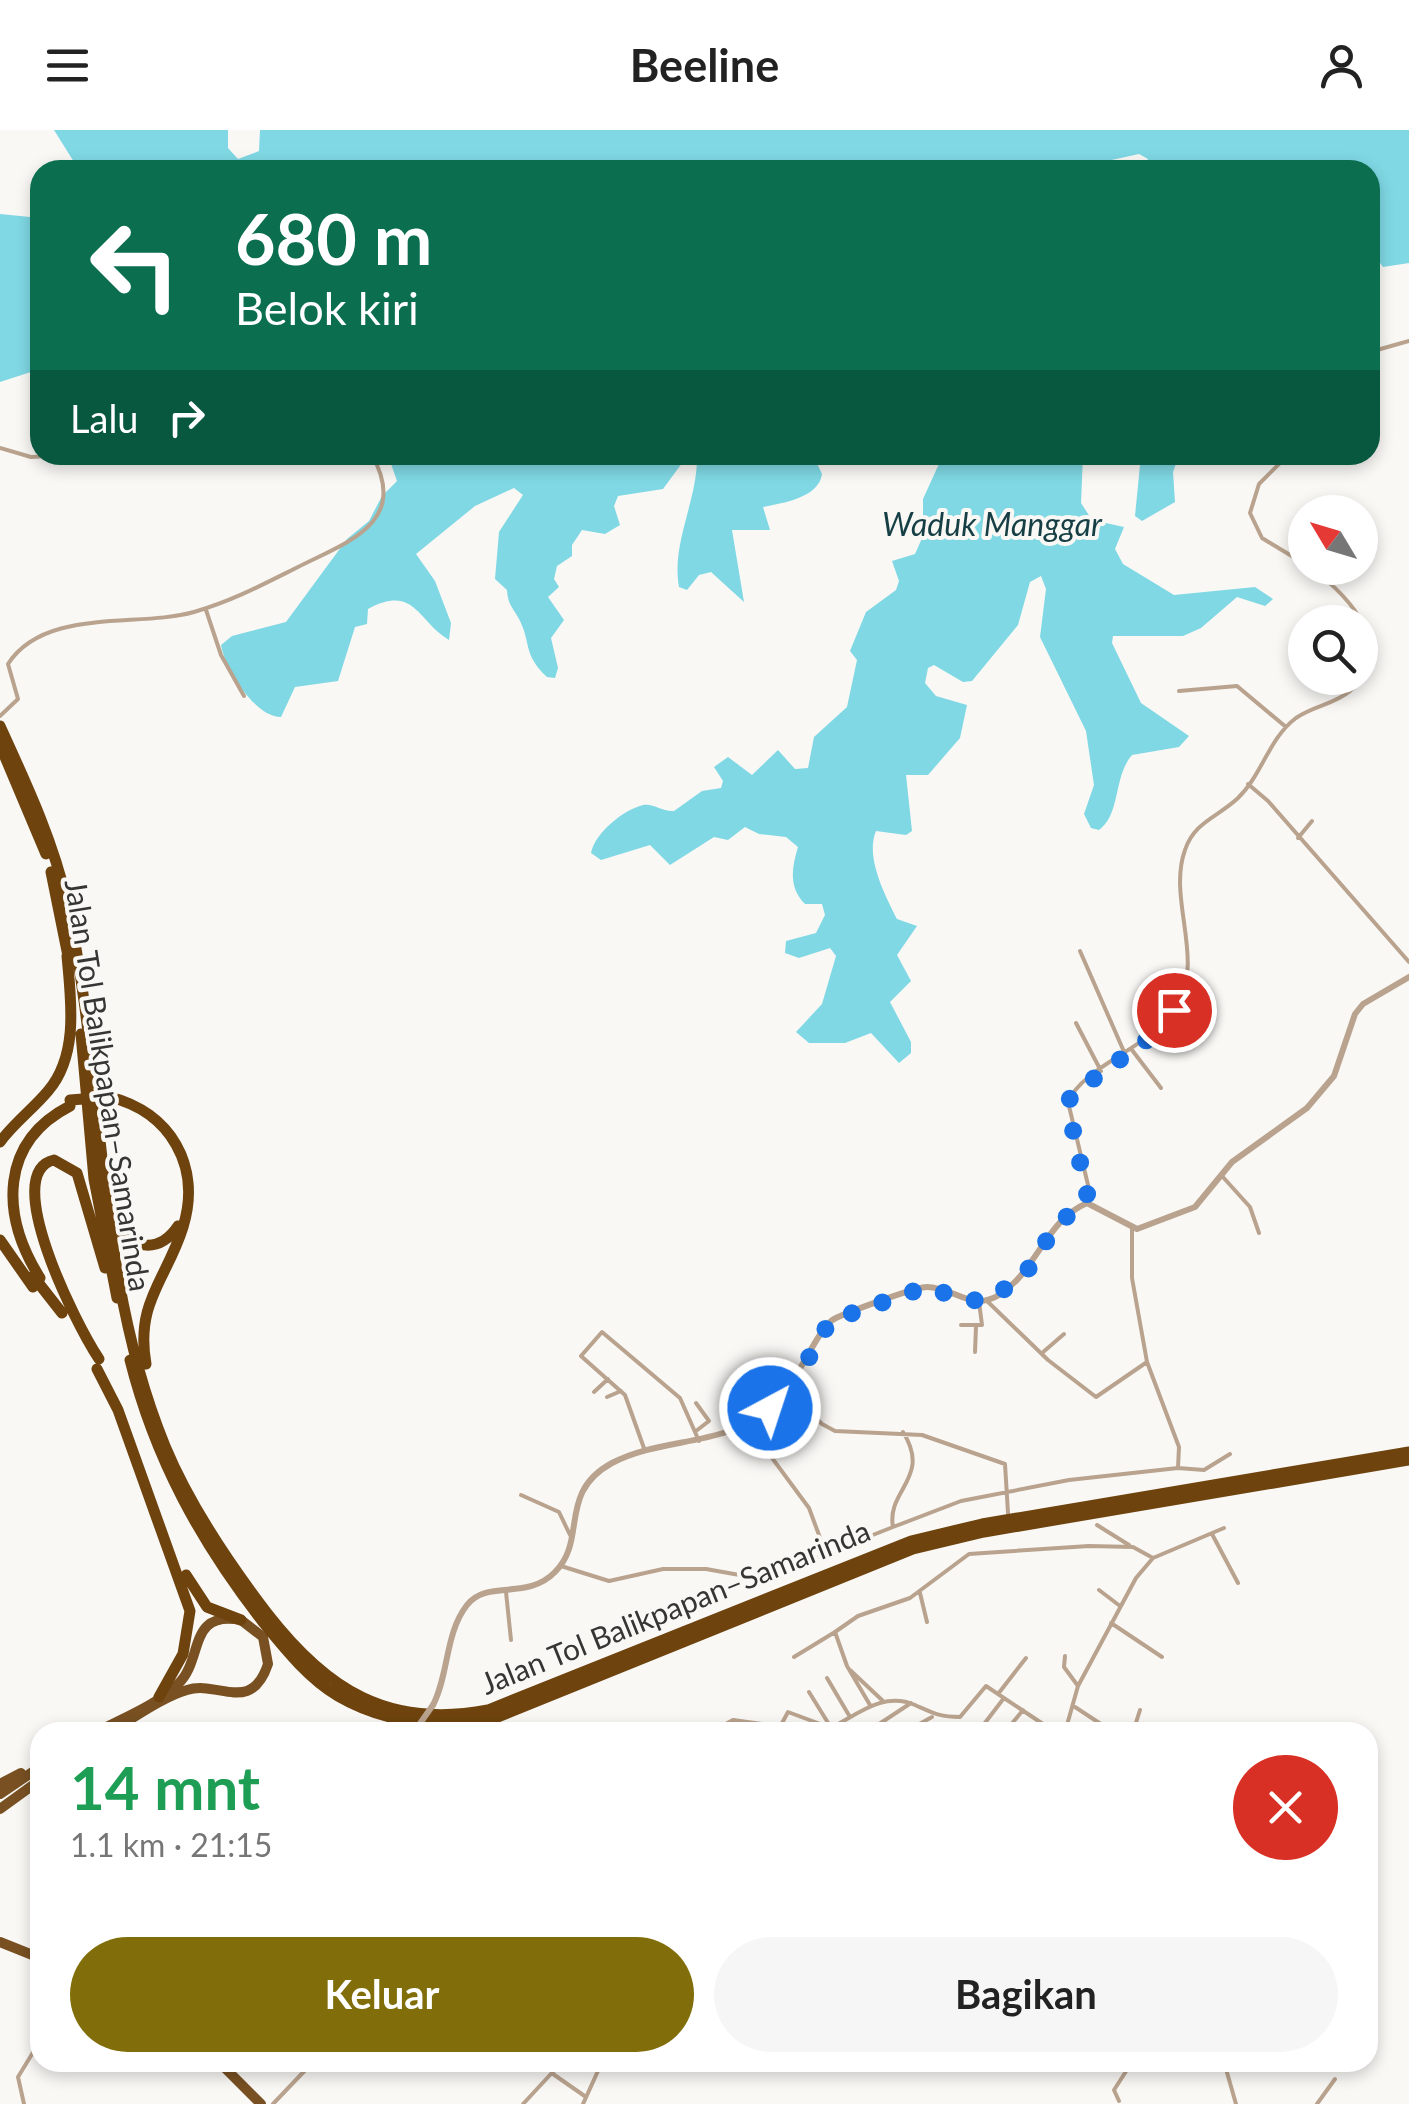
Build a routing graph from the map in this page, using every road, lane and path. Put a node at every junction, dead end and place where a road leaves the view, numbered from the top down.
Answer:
1 (1409, 341) edge
2 (1380, 349) edge
3 (0, 448) edge
4 (30, 456) edge
5 (377, 465) edge
6 (1278, 465) edge
7 (1288, 554) edge
8 (1329, 585) edge
9 (206, 608) junction
10 (1179, 691) dead end
11 (244, 696) dead end
12 (0, 716) edge
13 (0, 726) edge
14 (1286, 727) junction
15 (0, 746) edge
16 (1248, 784) junction
17 (1312, 820) dead end
18 (1298, 838) junction
19 (65, 936) junction
20 (1080, 951) dead end
21 (1409, 962) edge
22 (1409, 977) edge
23 (1076, 1023) dead end
24 (1132, 1050) junction
25 (1125, 1054) junction
26 (1101, 1071) junction
27 (1161, 1088) dead end
28 (109, 1100) junction
29 (70, 1103) junction
30 (0, 1142) edge
31 (1222, 1176) junction
32 (0, 1193) edge
33 (0, 1203) edge
34 (1087, 1204) junction
35 (110, 1215) junction
36 (1132, 1229) junction
37 (1259, 1233) dead end
38 (0, 1240) edge
39 (983, 1301) junction
40 (119, 1310) junction
41 (961, 1325) dead end
42 (976, 1327) junction
43 (76, 1328) junction
44 (1064, 1334) dead end
45 (975, 1352) dead end
46 (1042, 1353) junction
47 (1147, 1362) junction
48 (98, 1364) junction
49 (608, 1379) junction
50 (621, 1390) junction
51 (789, 1391) junction
52 (594, 1392) dead end
53 (607, 1397) dead end
54 (696, 1403) dead end
55 (747, 1424) junction
56 (696, 1431) junction
57 (904, 1432) junction
58 (698, 1440) junction
59 (165, 1446) junction
60 (645, 1450) junction
61 (1409, 1452) edge
62 (1230, 1454) dead end
63 (1409, 1460) edge
64 (1178, 1468) junction
65 (1006, 1494) junction
66 (521, 1495) dead end
67 (1008, 1513) dead end
68 (1097, 1525) dead end
69 (893, 1526) junction
70 (1224, 1528) dead end
71 (570, 1534) junction
72 (1212, 1534) junction
73 (1133, 1548) junction
74 (826, 1554) junction
75 (1152, 1558) junction
76 (561, 1566) junction
77 (1238, 1583) dead end
78 (1099, 1590) dead end
79 (506, 1592) junction
80 (919, 1592) junction
81 (1120, 1606) junction
82 (242, 1620) junction
83 (926, 1622) dead end
84 (1111, 1623) junction
85 (835, 1632) junction
86 (511, 1640) dead end
87 (1065, 1656) dead end
88 (794, 1657) dead end
89 (1162, 1657) dead end
90 (1026, 1658) dead end
91 (846, 1666) junction
92 (827, 1678) dead end
93 (1078, 1686) junction
94 (809, 1692) dead end
95 (998, 1694) junction
96 (159, 1697) junction
97 (1004, 1698) junction
98 (885, 1702) junction
99 (912, 1703) junction
100 (870, 1705) junction
101 (1075, 1706) junction
102 (1022, 1710) junction
103 (1140, 1710) dead end
104 (850, 1717) junction
105 (932, 1717) junction
106 (115, 1722) edge
107 (128, 1722) edge
108 (417, 1722) edge
109 (421, 1722) edge
110 (439, 1722) edge
111 (783, 1722) edge
112 (815, 1722) edge
113 (827, 1722) edge
114 (841, 1722) edge
115 (882, 1722) edge
116 (923, 1722) edge
117 (986, 1722) edge
118 (1013, 1722) edge
119 (1039, 1722) edge
120 (1069, 1722) edge
121 (1098, 1722) edge
122 (1136, 1722) edge
123 (30, 1776) edge
124 (30, 1778) edge
125 (30, 1780) edge
126 (0, 1784) edge
127 (0, 1794) edge
128 (0, 1805) edge
129 (0, 1942) edge
130 (30, 1954) edge
131 (30, 2057) edge
132 (229, 2072) edge
133 (303, 2072) edge
134 (597, 2072) edge
135 (1126, 2072) edge
136 (1227, 2072) edge
137 (552, 2074) joint
138 (1335, 2079) dead end
139 (586, 2097) junction
140 (1119, 2101) dead end
141 (24, 2104) edge
142 (262, 2104) edge
143 (272, 2104) edge
144 (523, 2104) edge
145 (583, 2104) edge
146 (1236, 2104) edge
147 (1317, 2104) edge

1 - 2 street
3 - 4 street
5 - 9 street
6 - 7 street
8 - 14 street
9 - 11 street
9 - 12 street
10 - 14 street
13 - 35 highway, Jalan Tol Balikpapan–Samarinda
14 - 16 street
15 - 19 highway, Jalan Tol Balikpapan–Samarinda
16 - 18 street
16 - 24 street
17 - 18 street
18 - 21 street
19 - 30 highway
19 - 40 highway, Jalan Tol Balikpapan–Samarinda
20 - 25 street
22 - 31 street
23 - 26 street
24 - 25 street
24 - 27 street
25 - 26 street
26 - 34 street
28 - 29 highway, bridge
28 - 35 highway
28 - 59 highway
29 - 32 highway
29 - 43 highway
31 - 36 street
31 - 37 street
33 - 43 highway
34 - 36 street
34 - 39 street
35 - 59 highway, Jalan Tol Balikpapan–Samarinda
36 - 47 street
38 - 43 highway
39 - 42 street
39 - 46 street
39 - 51 street
40 - 43 highway
40 - 108 highway, Jalan Tol Balikpapan–Samarinda
41 - 42 street
42 - 45 street
43 - 48 highway
44 - 46 street
46 - 47 street
47 - 64 street
48 - 82 highway
48 - 96 highway
49 - 50 street
49 - 52 street
49 - 56 street
50 - 53 street
50 - 60 street
51 - 55 street
51 - 57 street
54 - 56 street
55 - 58 street
55 - 74 street
56 - 58 street
57 - 65 street
57 - 69 street
58 - 60 street
59 - 61 highway, Jalan Tol Balikpapan–Samarinda
60 - 71 street
62 - 64 street
63 - 110 highway, Jalan Tol Balikpapan–Samarinda
64 - 65 street
65 - 67 street
65 - 69 street
66 - 71 street
68 - 73 street
69 - 74 street
70 - 72 street
71 - 76 street
72 - 75 street
72 - 77 street
73 - 75 street
73 - 80 street
74 - 76 street
75 - 81 street
76 - 79 street
78 - 81 street
79 - 86 street
79 - 109 street, bridge
80 - 83 street
80 - 85 street
81 - 84 street
82 - 96 highway
82 - 107 highway
84 - 89 street
84 - 93 street
85 - 88 street
85 - 91 street
87 - 93 street
90 - 95 street
91 - 98 street
91 - 100 street
92 - 104 street
93 - 101 street
94 - 113 street
95 - 97 street
95 - 105 street
96 - 106 highway
97 - 102 street
97 - 117 street
98 - 99 street
98 - 100 street
99 - 105 street
99 - 115 street
100 - 104 street
101 - 120 street
101 - 121 street
102 - 118 street
102 - 119 street
103 - 122 street
104 - 114 street
105 - 116 street
111 - 112 street
123 - 126 highway
124 - 127 highway
125 - 128 highway
129 - 130 highway
131 - 141 street
132 - 142 highway
133 - 143 street
134 - 139 street
135 - 140 street
136 - 146 street
137 - 139 street
137 - 144 street
138 - 147 street
139 - 145 street

